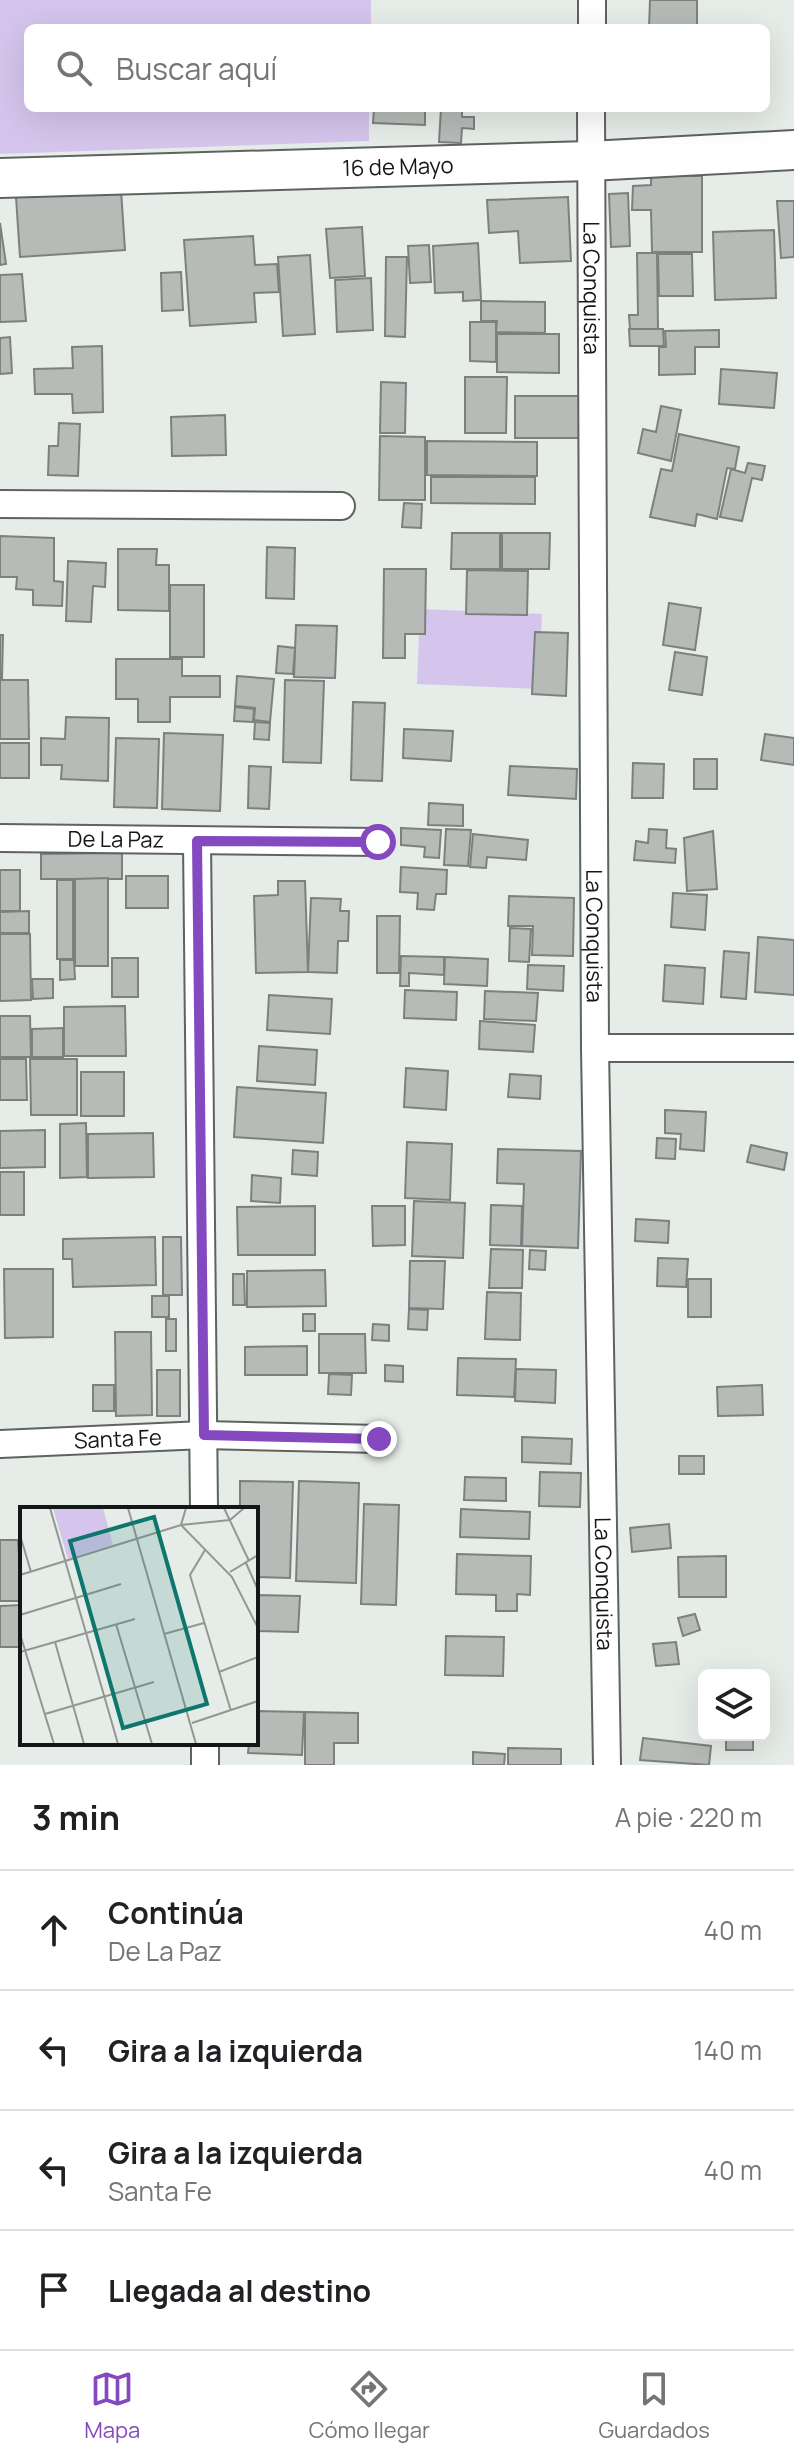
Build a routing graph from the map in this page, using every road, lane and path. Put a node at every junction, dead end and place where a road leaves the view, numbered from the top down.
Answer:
1 (592, 0) edge
2 (592, 24) edge
3 (591, 112) edge
4 (794, 150) edge
5 (590, 161) junction
6 (0, 178) edge
7 (0, 504) edge
8 (341, 506) dead end
9 (0, 838) edge
10 (197, 841) junction
11 (378, 842) dead end
12 (595, 1048) junction
13 (794, 1048) edge
14 (204, 1435) junction
15 (379, 1439) dead end
16 (0, 1444) edge
17 (204, 1507) edge
18 (607, 1765) edge

1 - 2 street
3 - 5 street, La Conquista
4 - 5 street, 16 de Mayo
5 - 6 street, 16 de Mayo
5 - 12 street, La Conquista
7 - 8 street
9 - 10 street, De La Paz
10 - 11 street, De La Paz
10 - 14 street
12 - 13 street
12 - 18 street, La Conquista
14 - 15 street, Santa Fe
14 - 16 street, Santa Fe
14 - 17 street

